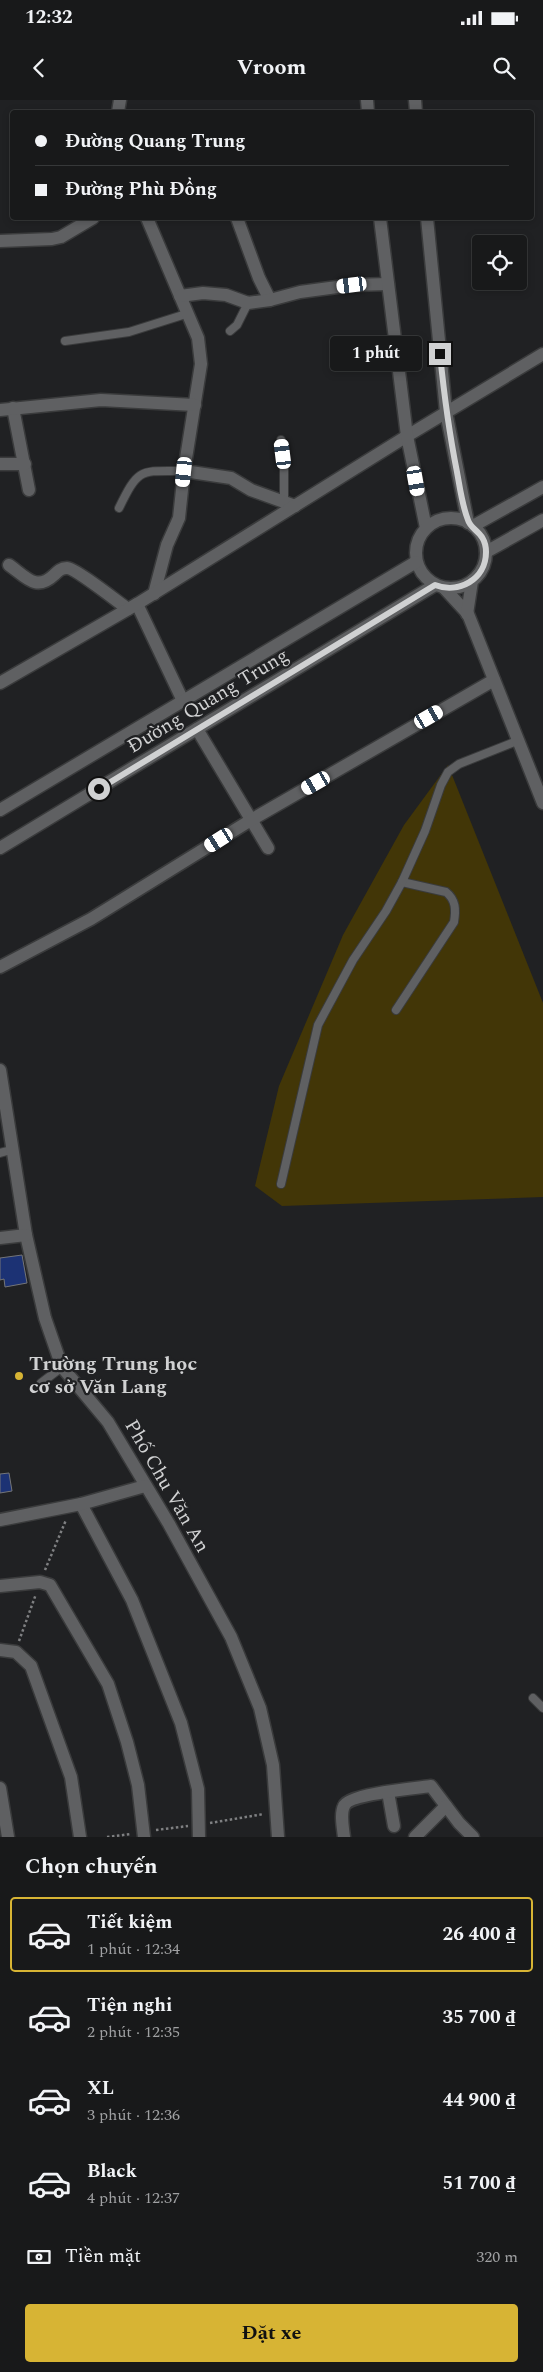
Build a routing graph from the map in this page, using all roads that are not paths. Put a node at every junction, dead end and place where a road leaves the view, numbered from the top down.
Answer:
1 (90, 220) edge
2 (148, 220) edge
3 (239, 220) edge
4 (380, 220) edge
5 (427, 220) edge
6 (0, 241) edge
7 (388, 284) junction
8 (180, 296) junction
9 (270, 300) junction
10 (248, 303) junction
11 (186, 314) junction
12 (230, 331) dead end
13 (65, 341) dead end
14 (543, 354) edge
15 (195, 405) junction
16 (14, 408) junction
17 (0, 410) edge
18 (446, 412) junction
19 (407, 436) junction
20 (281, 440) dead end
21 (0, 464) edge
22 (25, 464) junction
23 (184, 472) junction
24 (543, 487) edge
25 (29, 490) dead end
26 (290, 503) junction
27 (119, 508) dead end
28 (543, 520) edge
29 (471, 524) junction
30 (426, 528) junction
31 (486, 552) junction
32 (416, 562) junction
33 (9, 565) dead end
34 (472, 581) junction
35 (439, 586) junction
36 (154, 594) junction
37 (132, 606) junction
38 (467, 614) junction
39 (494, 680) junction
40 (0, 683) edge
41 (183, 701) junction
42 (197, 730) junction
43 (517, 740) junction
44 (543, 803) edge
45 (0, 810) edge
46 (251, 820) junction
47 (0, 848) edge
48 (268, 848) dead end
49 (402, 882) junction
50 (0, 967) edge
51 (396, 1010) dead end
52 (0, 1070) edge
53 (6, 1151) edge
54 (281, 1184) dead end
55 (26, 1235) junction
56 (0, 1238) edge
57 (62, 1367) junction
58 (41, 1383) dead end
59 (145, 1486) junction
60 (81, 1504) junction
61 (0, 1520) edge
62 (0, 1586) edge
63 (0, 1650) edge
64 (533, 1698) dead end
65 (543, 1708) edge
66 (0, 1788) edge
67 (388, 1792) junction
68 (446, 1806) junction
69 (394, 1826) dead end
70 (8, 1837) edge
71 (80, 1837) edge
72 (144, 1837) edge
73 (199, 1837) edge
74 (278, 1837) edge
75 (344, 1837) edge
76 (415, 1837) edge
77 (472, 1837) edge

1 - 6 street
2 - 8 street
3 - 9 street
4 - 7 street
5 - 18 street
7 - 9 street
7 - 19 street
8 - 10 street
8 - 11 street
9 - 10 street
10 - 12 lane
11 - 13 lane
11 - 15 street
14 - 18 street
15 - 16 street
15 - 23 street
16 - 17 street
16 - 22 street
18 - 19 street
18 - 29 street
19 - 26 street
19 - 30 street
20 - 26 lane
21 - 22 street
22 - 25 street
23 - 26 street
23 - 27 lane
23 - 36 street
24 - 29 street
26 - 36 street
28 - 31 street
29 - 30 street
29 - 31 street
30 - 32 street
31 - 34 street
32 - 35 street
32 - 41 street, Đường Quang Trung
33 - 37 street
34 - 35 street
34 - 38 street
35 - 38 street
35 - 42 street, Đường Quang Trung
36 - 37 street
37 - 40 street
37 - 41 street
38 - 39 street
39 - 43 street
39 - 46 street
41 - 45 street, Đường Quang Trung
42 - 46 street
42 - 47 street, Đường Quang Trung
43 - 44 street
43 - 49 lane
46 - 48 street
46 - 50 street
49 - 51 lane
49 - 54 lane
52 - 53 street, Phố Chu Văn An
53 - 55 street, Phố Chu Văn An
55 - 56 street
55 - 57 street, Phố Chu Văn An
57 - 58 lane
57 - 59 street, Phố Chu Văn An
59 - 60 street
59 - 74 street, Phố Chu Văn An
60 - 61 street
60 - 73 street
62 - 72 street
63 - 71 street
64 - 65 lane
66 - 70 street
67 - 68 street
67 - 69 street
67 - 75 street
68 - 76 street
68 - 77 street

